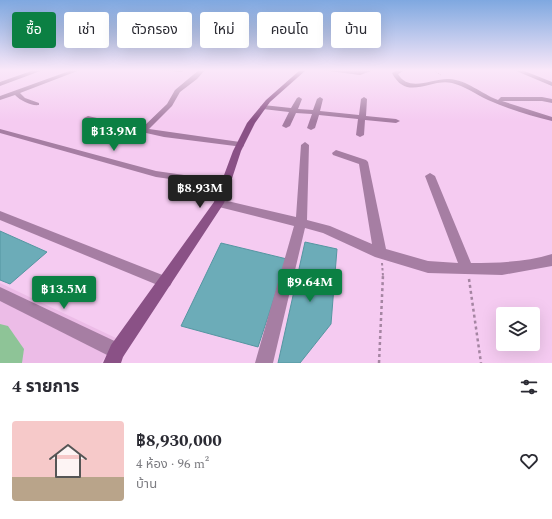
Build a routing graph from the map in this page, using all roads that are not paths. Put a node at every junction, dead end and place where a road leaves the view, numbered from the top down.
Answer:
1 (30, 87) edge
2 (182, 87) edge
3 (285, 87) edge
4 (464, 87) edge
5 (16, 92) junction
6 (0, 98) edge
7 (299, 99) dead end
8 (320, 99) dead end
9 (364, 99) dead end
10 (493, 100) junction
11 (552, 101) edge
12 (37, 104) dead end
13 (263, 107) junction
14 (294, 110) junction
15 (316, 113) junction
16 (88, 118) dead end
17 (362, 118) junction
18 (552, 120) edge
19 (396, 122) dead end
20 (286, 126) dead end
21 (311, 128) dead end
22 (144, 130) junction
23 (0, 132) edge
24 (360, 135) dead end
25 (240, 144) junction
26 (305, 145) dead end
27 (336, 153) dead end
28 (430, 176) dead end
29 (226, 184) junction
30 (219, 203) junction
31 (0, 215) edge
32 (301, 222) junction
33 (380, 253) junction
34 (552, 259) edge
35 (467, 269) junction
36 (165, 282) junction
37 (0, 294) edge
38 (114, 357) edge
39 (264, 363) edge

1 - 5 street
2 - 22 street
3 - 13 main road
4 - 10 street
5 - 6 street
5 - 12 street
7 - 14 street
8 - 15 street
9 - 17 street
10 - 11 street
10 - 18 street
13 - 14 street
13 - 25 main road
14 - 15 street
14 - 20 street
15 - 17 street
15 - 21 street
16 - 22 street
17 - 19 street
17 - 24 street
22 - 25 street
23 - 29 street
25 - 29 main road
26 - 32 street
27 - 33 street
28 - 35 street
29 - 30 main road
30 - 32 street
30 - 36 main road
31 - 36 street
32 - 33 street
32 - 39 street
33 - 35 street
34 - 35 street
36 - 38 main road
37 - 38 street

